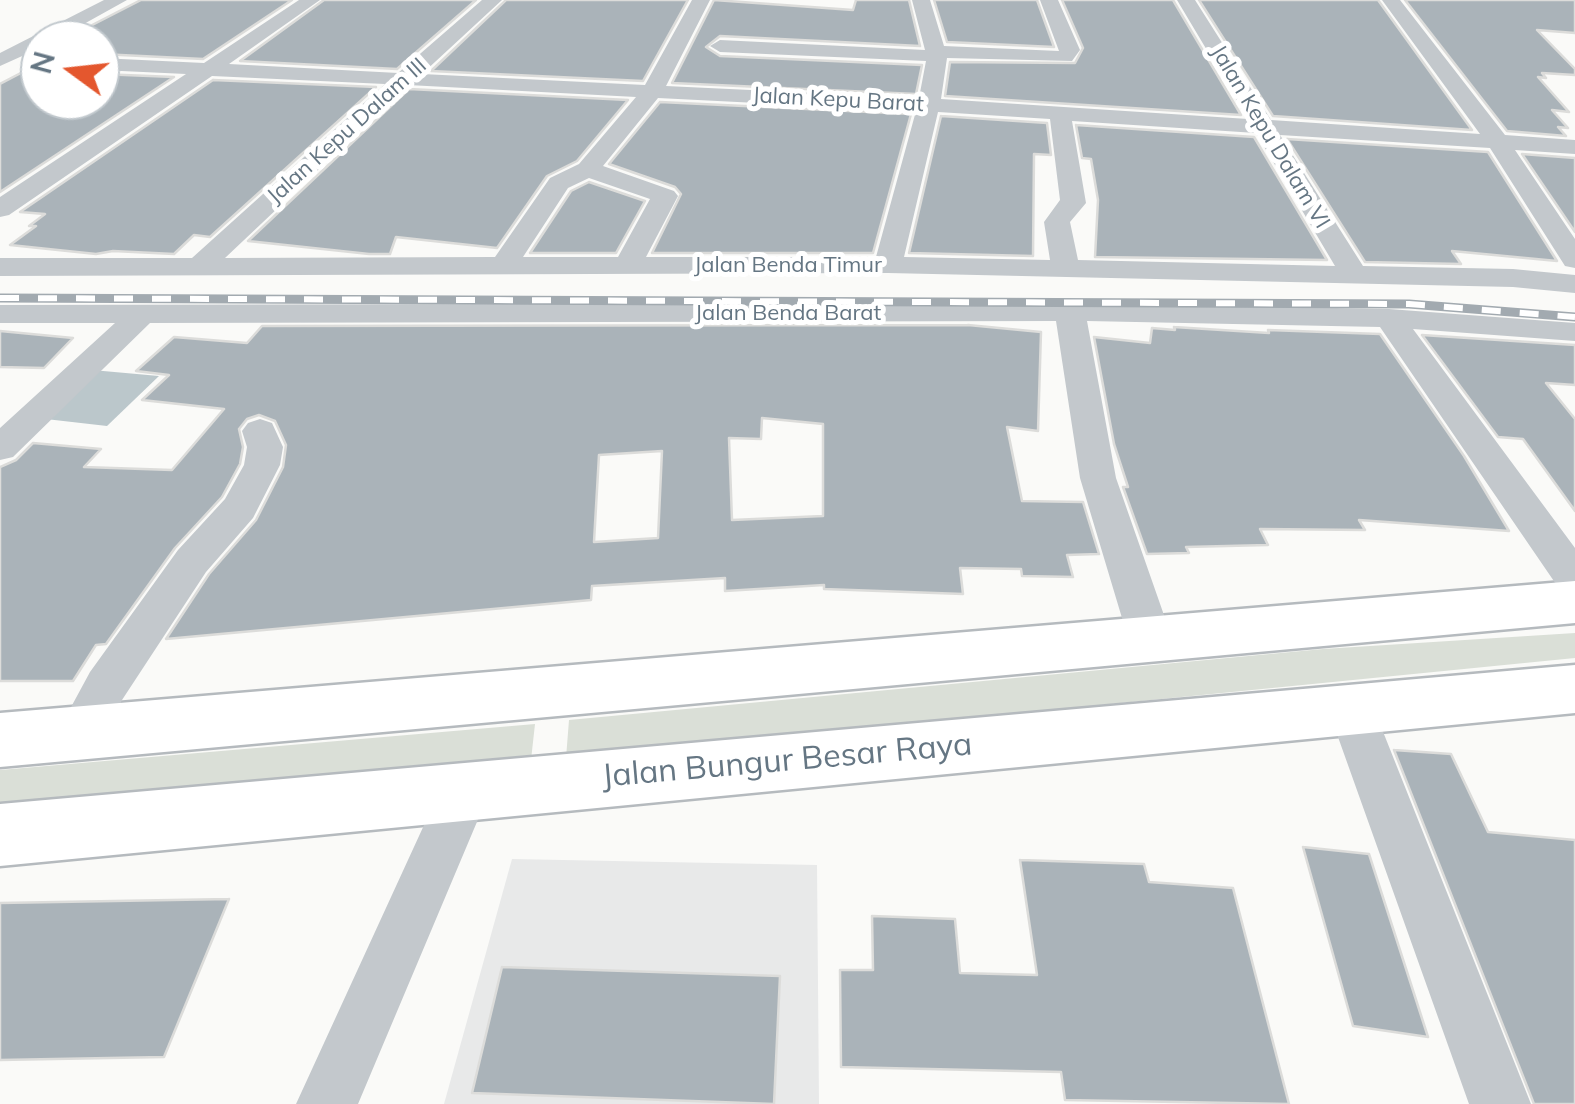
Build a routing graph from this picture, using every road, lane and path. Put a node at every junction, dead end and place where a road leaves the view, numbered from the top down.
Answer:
1 (79, 0) edge
2 (311, 0) edge
3 (494, 0) edge
4 (701, 0) edge
5 (921, 0) edge
6 (1049, 0) edge
7 (1186, 0) edge
8 (1391, 0) edge
9 (116, 1) edge
10 (720, 46) dead end
11 (937, 54) junction
12 (120, 65) edge
13 (0, 67) edge
14 (212, 69) junction
15 (404, 78) junction
16 (653, 90) junction
17 (929, 105) junction
18 (1060, 114) junction
19 (1266, 128) junction
20 (1497, 141) junction
21 (1575, 147) edge
22 (588, 170) junction
23 (0, 210) edge
24 (1575, 260) edge
25 (202, 264) junction
26 (505, 264) junction
27 (628, 264) junction
28 (888, 265) junction
29 (0, 266) edge
30 (1066, 268) junction
31 (1354, 274) junction
32 (1575, 284) edge
33 (1070, 312) junction
34 (0, 314) edge
35 (140, 316) junction
36 (1389, 318) junction
37 (1575, 332) edge
38 (260, 431) dead end
39 (0, 448) edge
40 (1575, 578) edge
41 (1575, 602) edge
42 (1150, 638) junction
43 (1575, 689) edge
44 (1352, 709) junction
45 (81, 733) junction
46 (0, 740) edge
47 (465, 791) junction
48 (0, 834) edge
49 (326, 1104) edge
50 (1500, 1104) edge

1 - 9 street
2 - 14 street
3 - 15 street, Jalan Kepu Dalam III
4 - 16 street
5 - 11 street
6 - 11 street
7 - 19 street, Jalan Kepu Dalam VI
8 - 20 street
9 - 13 street
10 - 11 street
11 - 17 street
12 - 14 street, Jalan Kepu Barat
14 - 15 street, Jalan Kepu Barat
14 - 23 street
15 - 16 street, Jalan Kepu Barat
15 - 25 street, Jalan Kepu Dalam III
16 - 17 street, Jalan Kepu Barat
16 - 22 street
17 - 18 street, Jalan Kepu Barat
17 - 28 street
18 - 19 street, Jalan Kepu Barat
18 - 30 street
19 - 20 street, Jalan Kepu Barat
19 - 31 street, Jalan Kepu Dalam VI
20 - 21 street, Jalan Kepu Barat
20 - 24 street
22 - 26 street
22 - 27 street
25 - 26 street, Jalan Benda Timur
25 - 29 street, Jalan Benda Timur
26 - 27 street, Jalan Benda Timur
27 - 28 street, Jalan Benda Timur
28 - 30 street, Jalan Benda Timur
30 - 31 street, Jalan Benda Timur
31 - 32 street, Jalan Benda Timur
33 - 35 street, Jalan Benda Barat
33 - 36 street, Jalan Benda Barat
33 - 42 street
34 - 35 street, Jalan Benda Barat
35 - 39 street
36 - 37 street, Jalan Benda Barat
36 - 40 street
38 - 45 street
41 - 42 main road
42 - 45 main road
43 - 44 main road, Jalan Bungur Besar Raya
44 - 47 main road, Jalan Bungur Besar Raya
44 - 50 street
45 - 46 main road
47 - 48 main road, Jalan Bungur Besar Raya
47 - 49 street

